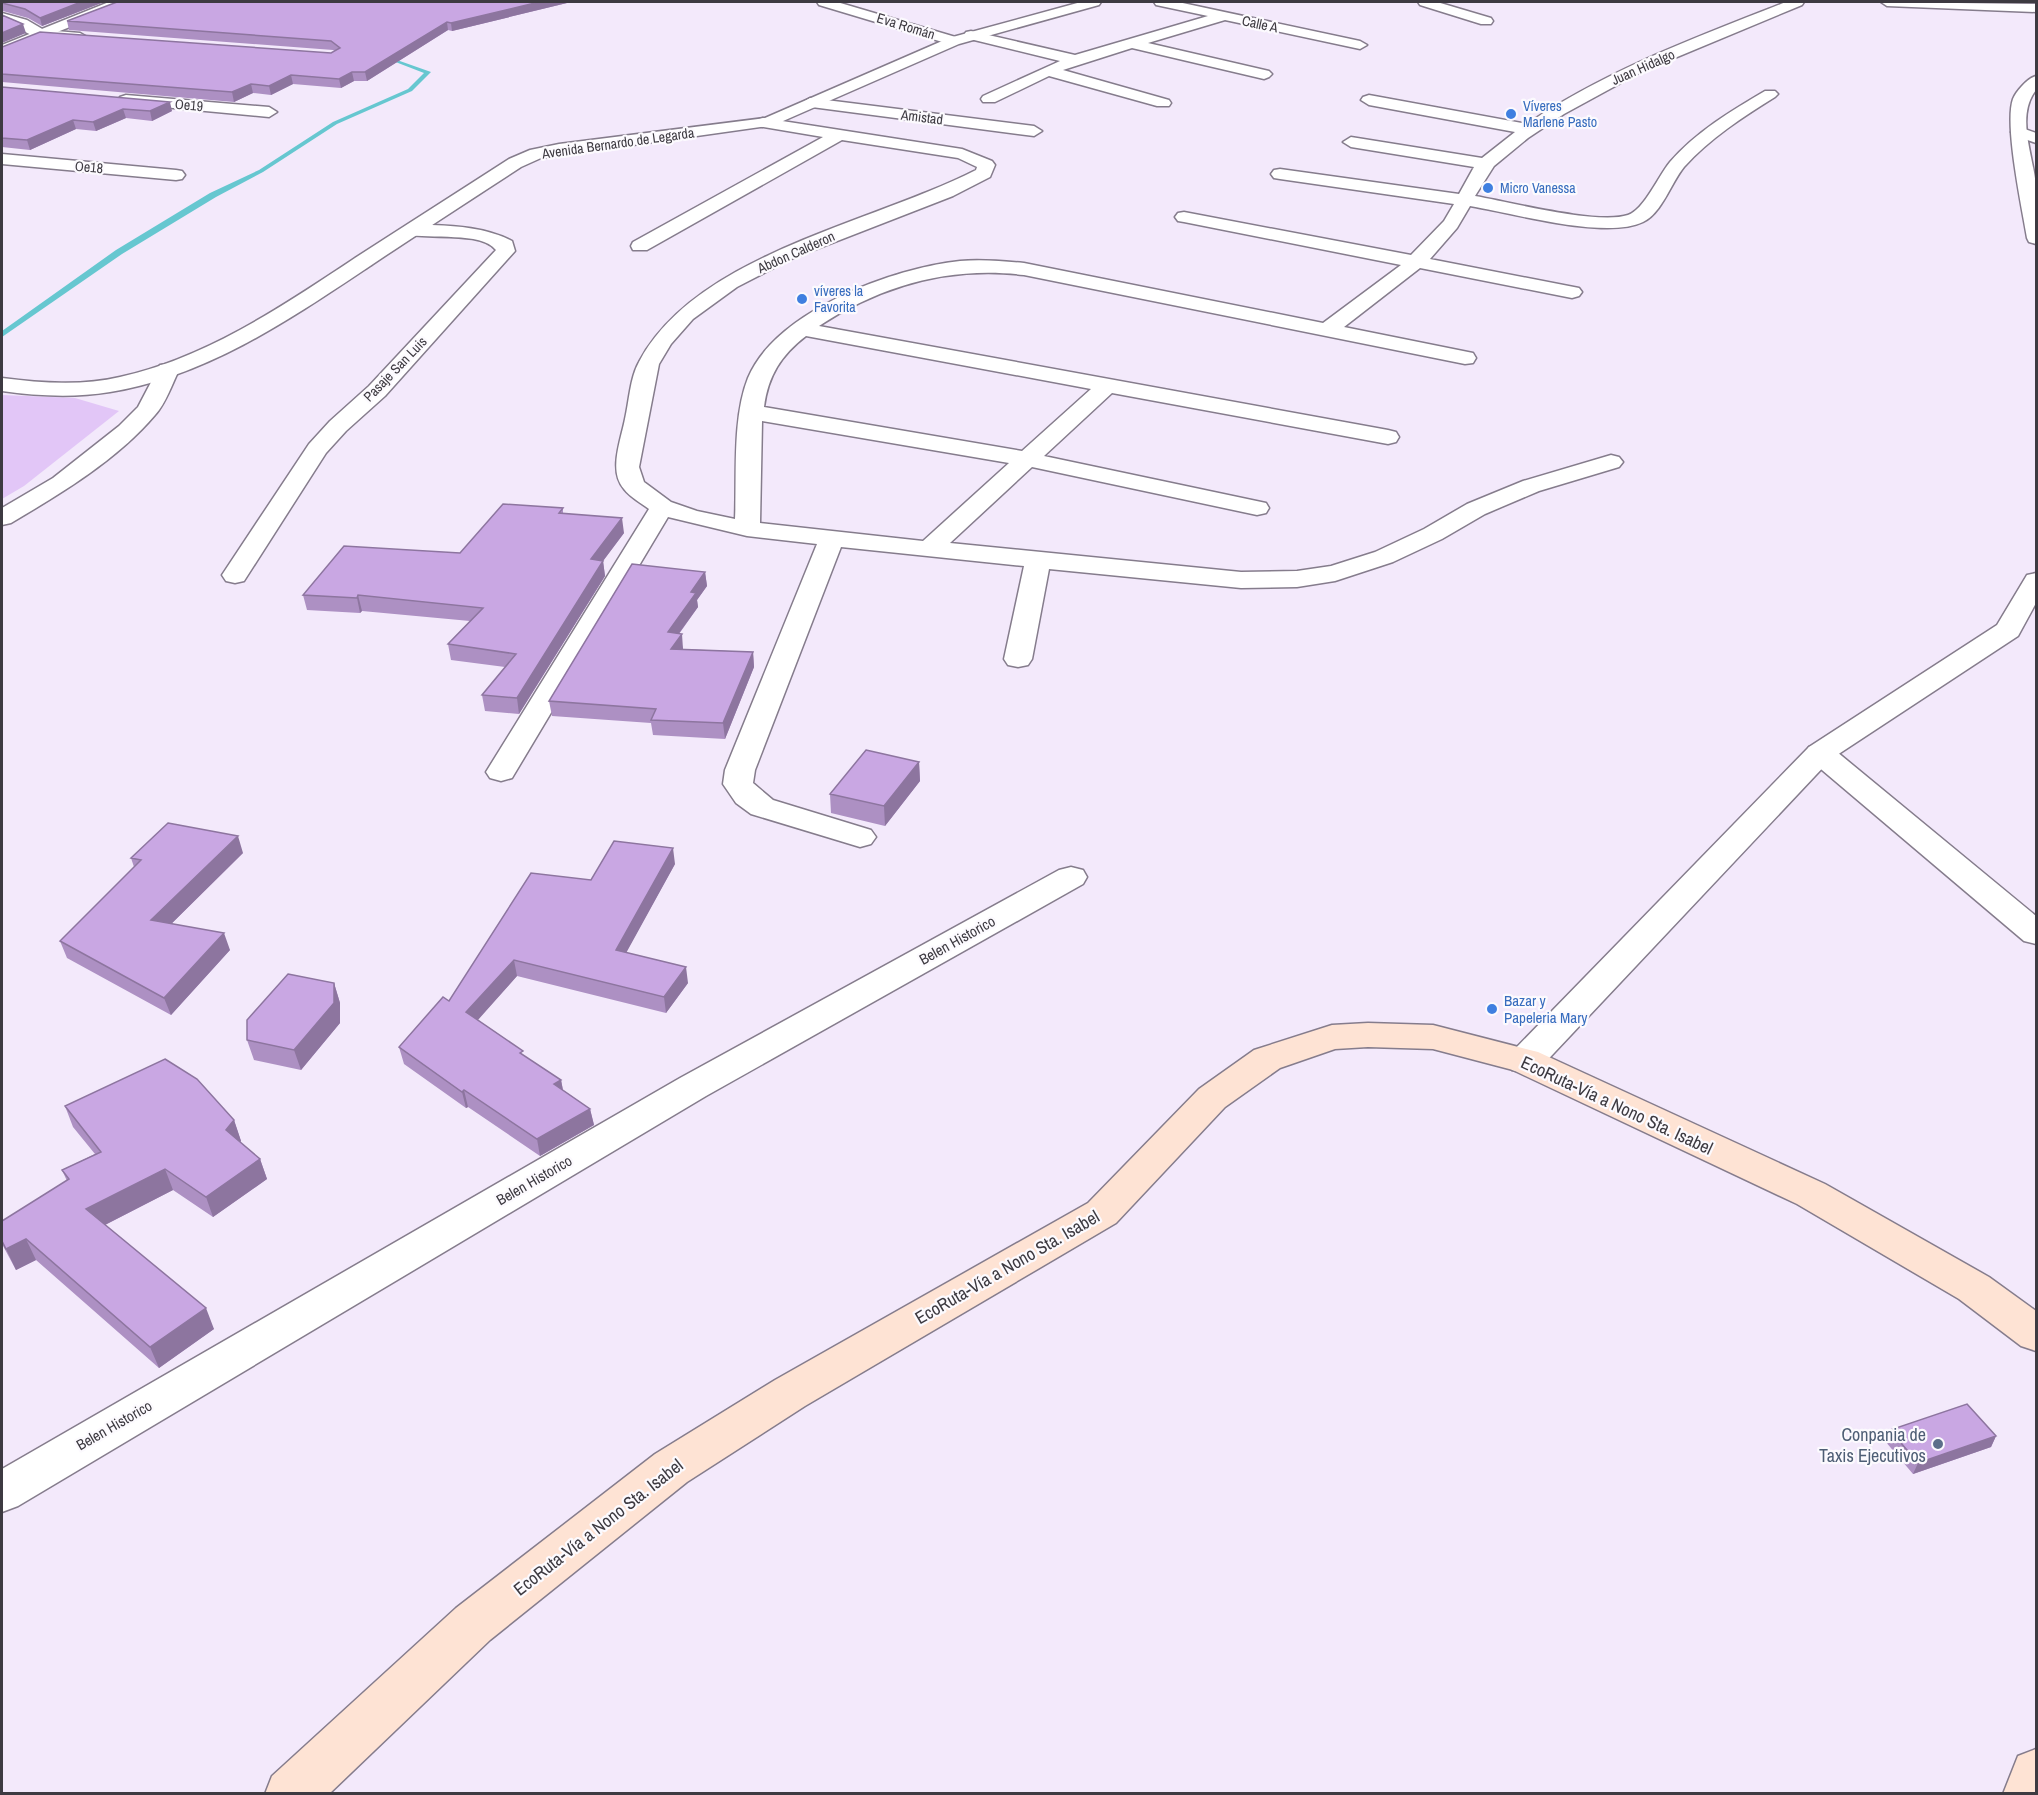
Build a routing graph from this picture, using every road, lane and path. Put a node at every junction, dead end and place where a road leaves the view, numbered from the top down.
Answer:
1 (120, 2) edge
2 (824, 2) edge
3 (1086, 2) edge
4 (1161, 2) edge
5 (1425, 2) edge
6 (1797, 2) edge
7 (1887, 2) edge
8 (2037, 8) edge
9 (1224, 16) junction
10 (2, 17) edge
11 (1486, 21) dead end
12 (41, 34) junction
13 (2, 36) edge
14 (99, 38) edge
15 (962, 38) junction
16 (1132, 43) junction
17 (1360, 45) dead end
18 (2, 50) edge
19 (1075, 60) junction
20 (1048, 70) junction
21 (1264, 74) dead end
22 (2037, 81) edge
23 (1770, 94) dead end
24 (106, 98) edge
25 (989, 99) dead end
26 (1369, 100) dead end
27 (810, 103) junction
28 (1163, 103) dead end
29 (269, 112) dead end
30 (764, 123) junction
31 (1528, 129) junction
32 (1034, 131) dead end
33 (2019, 132) junction
34 (842, 134) junction
35 (2037, 138) edge
36 (1351, 142) dead end
37 (2, 159) edge
38 (1485, 164) junction
39 (1280, 174) dead end
40 (176, 176) dead end
41 (1465, 200) junction
42 (1184, 217) dead end
43 (413, 230) junction
44 (2037, 238) edge
45 (640, 246) dead end
46 (1417, 260) junction
47 (1572, 292) dead end
48 (802, 329) junction
49 (1327, 330) junction
50 (1465, 358) dead end
51 (168, 370) junction
52 (1108, 384) junction
53 (8, 386) edge
54 (752, 412) junction
55 (1389, 437) dead end
56 (1027, 459) junction
57 (1611, 462) dead end
58 (662, 507) junction
59 (1257, 508) dead end
60 (2, 518) edge
61 (747, 529) junction
62 (832, 538) junction
63 (929, 549) junction
64 (1038, 559) junction
65 (235, 575) dead end
66 (2037, 581) edge
67 (1018, 659) dead end
68 (1820, 753) junction
69 (501, 772) dead end
70 (860, 837) dead end
71 (1071, 877) dead end
72 (2037, 933) edge
73 (1525, 1061) junction
74 (2037, 1334) edge
75 (2, 1492) edge
76 (2037, 1774) edge
77 (291, 1794) edge
78 (2029, 1794) edge

1 - 12 street
2 - 15 street, Eva Román
3 - 15 street, Avenida Bernardo de Legarda
4 - 9 street, Calle A
5 - 11 street
6 - 31 street, Juan Hidalgo
7 - 8 street
9 - 16 street
9 - 17 street, Calle A
10 - 12 street
12 - 13 street
12 - 14 street
12 - 18 street
15 - 19 street, Eva Román
15 - 27 street, Avenida Bernardo de Legarda
16 - 19 street
16 - 21 street
19 - 20 street
20 - 25 street
20 - 28 street
22 - 33 street
23 - 41 street
24 - 29 street, Oe19
26 - 31 street
27 - 30 street, Avenida Bernardo de Legarda
27 - 32 street, Amistad
30 - 34 street, Abdon Calderon
30 - 43 street, Avenida Bernardo de Legarda
31 - 38 street, Juan Hidalgo
33 - 35 street
33 - 44 street
34 - 45 street
34 - 58 street, Abdon Calderon
36 - 38 street
37 - 40 street, Oe18
38 - 41 street, Juan Hidalgo
39 - 41 street
41 - 46 street, Juan Hidalgo
42 - 46 street
43 - 51 street, Avenida Bernardo de Legarda
43 - 65 street, Pasaje San Luis
46 - 47 street
46 - 49 street, Juan Hidalgo
48 - 49 street
48 - 52 street
48 - 54 street
49 - 50 street
51 - 53 street, Avenida Bernardo de Legarda
51 - 60 street
52 - 55 street
52 - 56 street
54 - 56 street
54 - 61 street
56 - 59 street
56 - 63 street
57 - 64 street, Abdon Calderon
58 - 61 street, Abdon Calderon
58 - 69 street
61 - 62 street, Abdon Calderon
62 - 63 street, Abdon Calderon
62 - 70 street
63 - 64 street, Abdon Calderon
64 - 67 street
66 - 68 street
68 - 72 street
68 - 73 street
71 - 75 street, Belen Historico
73 - 74 main road, EcoRuta-Vía a Nono Sta. Isabel
73 - 77 main road, EcoRuta-Vía a Nono Sta. Isabel
76 - 78 main road

